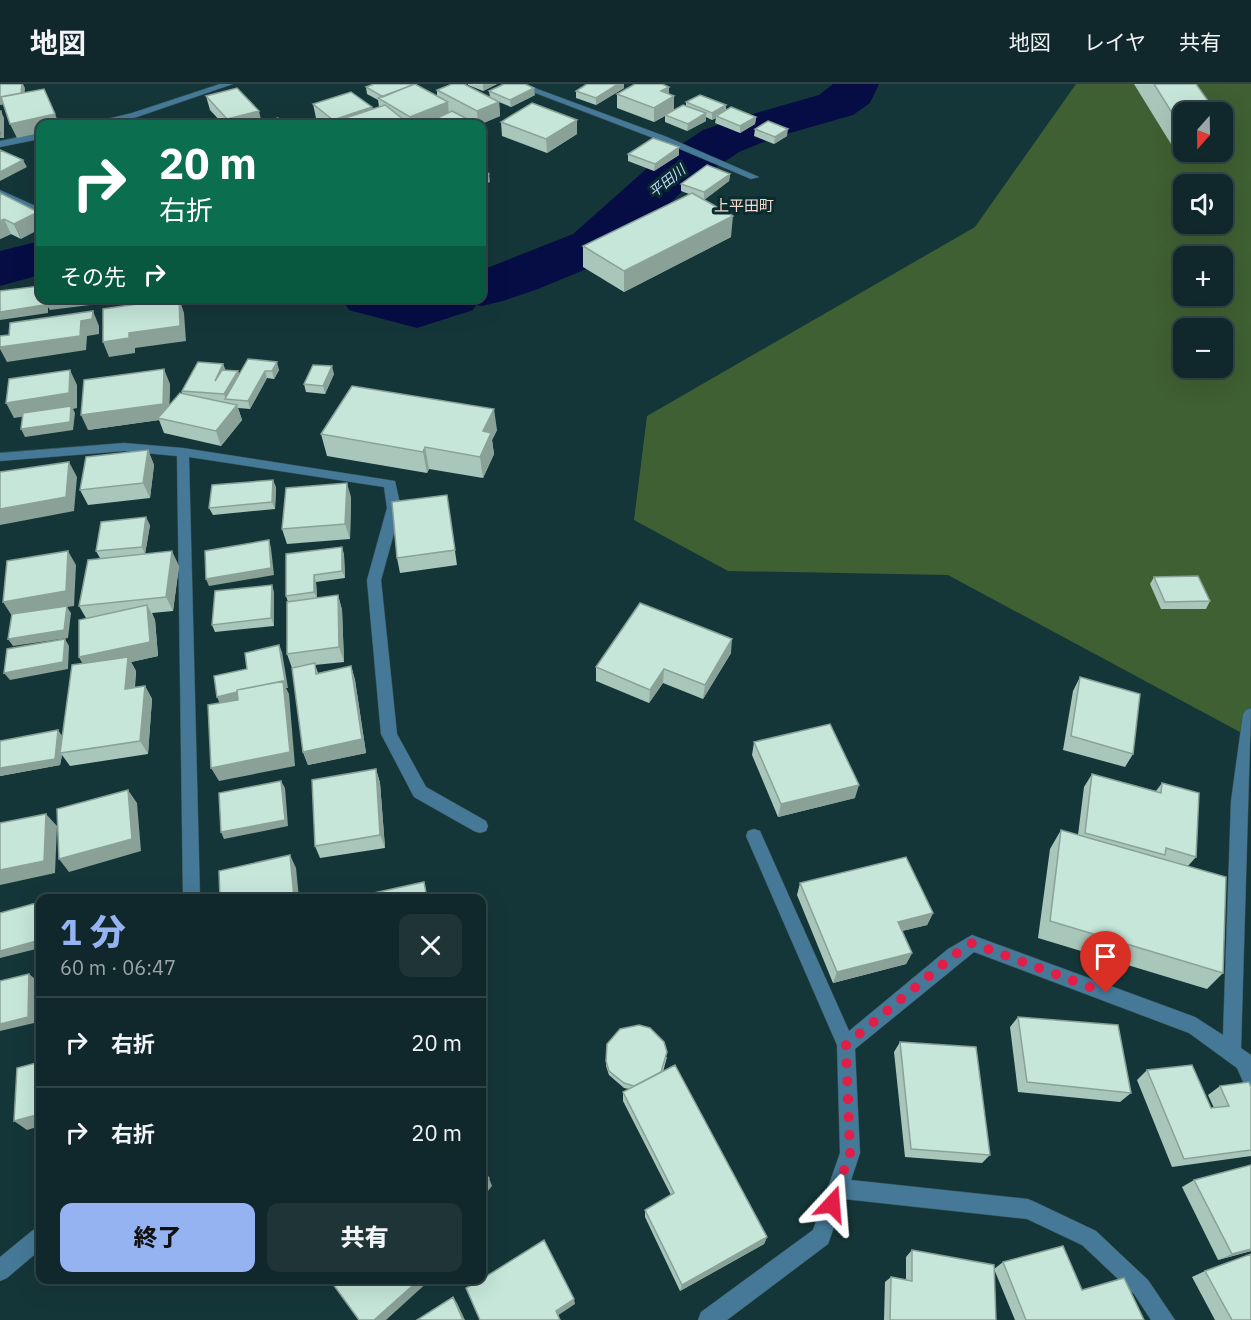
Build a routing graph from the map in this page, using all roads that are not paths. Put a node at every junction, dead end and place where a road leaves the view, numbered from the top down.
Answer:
1 (230, 84) edge
2 (516, 84) edge
3 (110, 120) edge
4 (36, 137) edge
5 (0, 144) edge
6 (754, 177) dead end
7 (0, 193) edge
8 (36, 210) edge
9 (183, 452) junction
10 (0, 457) edge
11 (1251, 714) edge
12 (480, 826) dead end
13 (754, 836) dead end
14 (191, 894) edge
15 (846, 1045) junction
16 (1232, 1052) junction
17 (1251, 1077) edge
18 (837, 1188) junction
19 (36, 1240) edge
20 (0, 1271) edge
21 (709, 1320) edge
22 (1164, 1320) edge

1 - 3 street
2 - 6 street
4 - 5 street
7 - 8 street
9 - 10 street
9 - 12 street
9 - 14 street
11 - 16 street
13 - 15 street
15 - 16 street
15 - 18 street
16 - 17 street
18 - 21 street
18 - 22 street
19 - 20 street

